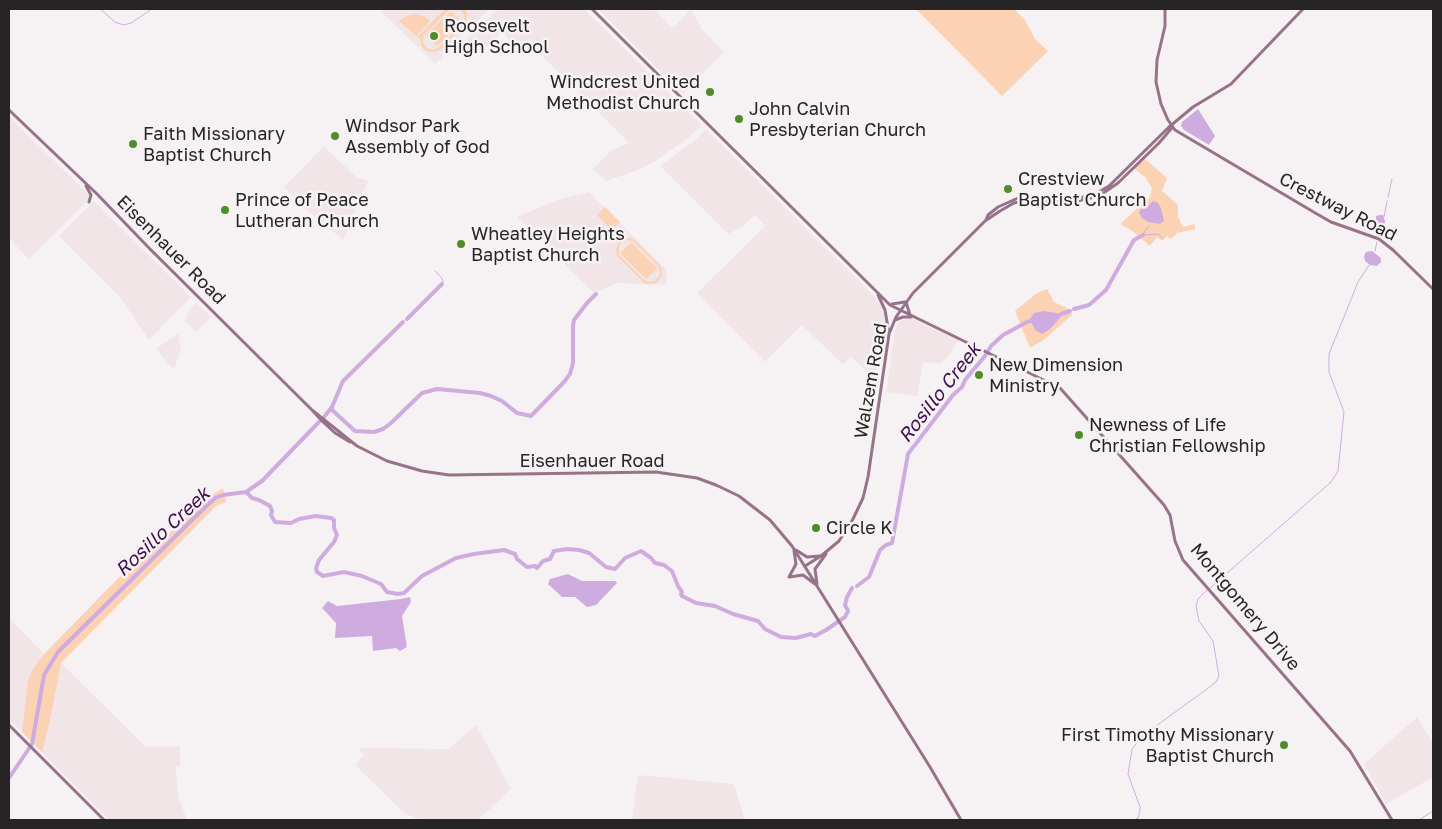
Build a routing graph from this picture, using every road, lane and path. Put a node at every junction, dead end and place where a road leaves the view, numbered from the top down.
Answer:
1 (592, 9) edge
2 (1165, 9) edge
3 (1303, 9) edge
4 (9, 110) edge
5 (1166, 116) junction
6 (1178, 119) junction
7 (1172, 126) junction
8 (1166, 130) junction
9 (1180, 134) junction
10 (1165, 135) junction
11 (81, 179) junction
12 (90, 202) dead end
13 (985, 221) junction
14 (1433, 289) edge
15 (876, 292) junction
16 (906, 301) junction
17 (890, 304) junction
18 (900, 311) junction
19 (912, 316) junction
20 (894, 321) junction
21 (889, 334) junction
22 (312, 410) junction
23 (337, 432) junction
24 (351, 442) junction
25 (792, 546) junction
26 (830, 549) junction
27 (821, 556) junction
28 (805, 566) junction
29 (818, 587) junction
30 (9, 726) edge
31 (104, 820) edge
32 (961, 820) edge
33 (1392, 820) edge

1 - 15 main road, Walzem Road
2 - 5 main road
3 - 6 main road
4 - 11 main road, Eisenhauer Road
5 - 6 main road
5 - 7 main road, Crestway Road
5 - 8 main road
6 - 7 main road
6 - 9 main road
7 - 8 main road
7 - 9 main road, Crestway Road
7 - 10 main road
8 - 13 main road
9 - 10 main road
9 - 14 main road, Crestway Road
10 - 13 main road
11 - 12 main road
11 - 22 main road, Eisenhauer Road
13 - 16 main road
15 - 17 main road, Walzem Road
15 - 21 main road
16 - 17 main road
16 - 18 main road
16 - 19 main road
17 - 18 main road, Walzem Road
18 - 19 main road, Montgomery Drive
18 - 20 main road, Walzem Road
19 - 20 main road
19 - 33 main road, Montgomery Drive
20 - 21 main road, Walzem Road
21 - 26 main road, Walzem Road
22 - 23 main road, Eisenhauer Road
22 - 23 main road, Eisenhauer Road
23 - 24 main road, Eisenhauer Road
23 - 24 main road, Eisenhauer Road
24 - 25 main road, Eisenhauer Road
25 - 27 main road
25 - 28 main road, Eisenhauer Road
25 - 29 main road
26 - 27 main road, Walzem Road
26 - 29 main road
27 - 28 main road, Walzem Road
28 - 29 main road
29 - 32 main road
30 - 31 main road

